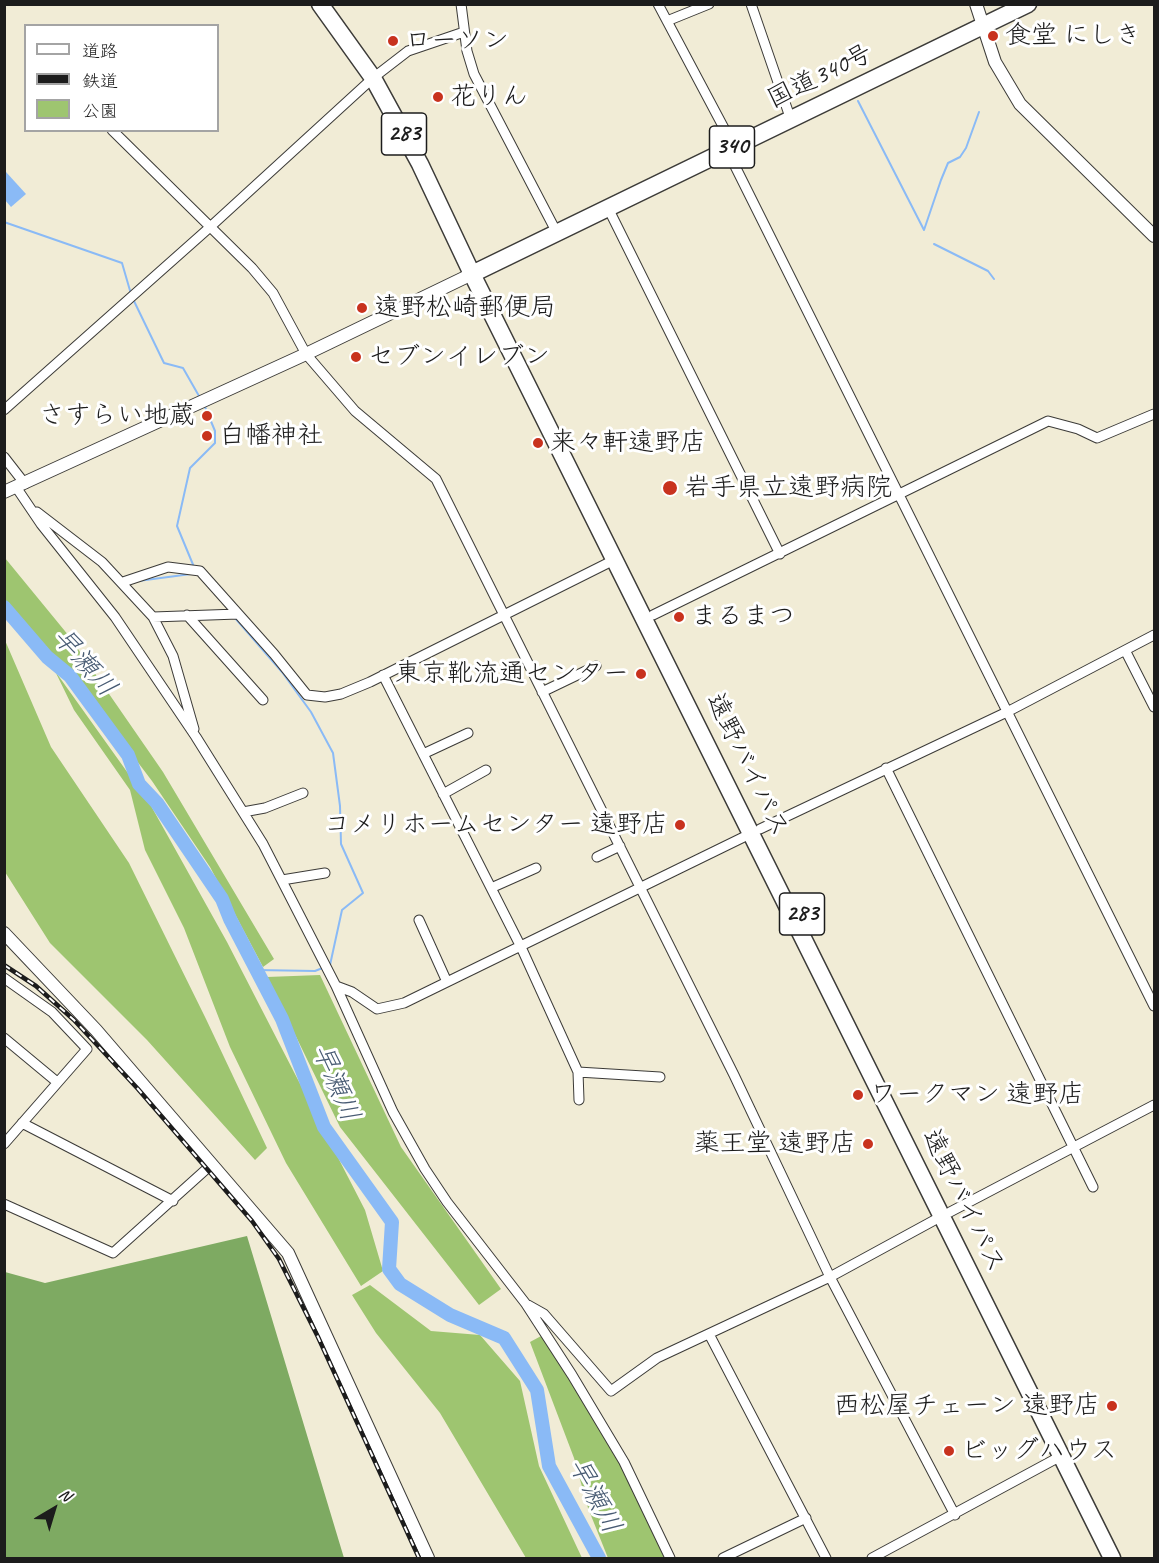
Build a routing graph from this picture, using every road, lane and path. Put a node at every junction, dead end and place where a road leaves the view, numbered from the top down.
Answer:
1 (320, 4) edge
2 (332, 4) edge
3 (461, 4) edge
4 (658, 4) edge
5 (709, 4) edge
6 (751, 4) edge
7 (976, 4) edge
8 (1028, 4) edge
9 (667, 21) junction
10 (981, 26) junction
11 (464, 32) junction
12 (376, 75) junction
13 (791, 120) junction
14 (114, 132) edge
15 (730, 148) junction
16 (608, 208) junction
17 (209, 228) junction
18 (557, 233) junction
19 (1155, 236) edge
20 (477, 271) junction
21 (306, 354) junction
22 (4, 410) edge
23 (1155, 414) edge
24 (4, 457) edge
25 (14, 488) edge
26 (901, 494) junction
27 (30, 507) junction
28 (780, 554) junction
29 (616, 560) junction
30 (123, 582) junction
31 (238, 614) junction
32 (187, 615) junction
33 (653, 615) junction
34 (505, 616) junction
35 (153, 617) junction
36 (1155, 635) edge
37 (1126, 652) junction
38 (596, 666) dead end
39 (383, 675) junction
40 (542, 692) junction
41 (263, 700) dead end
42 (1155, 707) edge
43 (1009, 711) junction
44 (468, 734) dead end
45 (196, 737) junction
46 (423, 754) junction
47 (886, 768) junction
48 (486, 770) dead end
49 (303, 793) dead end
50 (443, 794) junction
51 (243, 812) junction
52 (756, 831) junction
53 (620, 846) junction
54 (597, 858) dead end
55 (536, 868) dead end
56 (325, 873) dead end
57 (282, 880) junction
58 (491, 888) junction
59 (639, 888) junction
60 (419, 920) dead end
61 (4, 933) edge
62 (521, 947) junction
63 (4, 978) edge
64 (447, 982) junction
65 (336, 986) junction
66 (1155, 1005) edge
67 (6, 1044) edge
68 (578, 1072) junction
69 (660, 1077) dead end
70 (57, 1082) junction
71 (579, 1100) dead end
72 (1155, 1105) edge
73 (22, 1123) junction
74 (4, 1144) edge
75 (1074, 1147) junction
76 (212, 1164) junction
77 (1093, 1187) dead end
78 (173, 1201) junction
79 (4, 1204) edge
80 (946, 1214) junction
81 (830, 1277) junction
82 (526, 1304) junction
83 (709, 1334) junction
84 (1061, 1456) junction
85 (955, 1515) junction
86 (806, 1518) junction
87 (428, 1558) edge
88 (670, 1558) edge
89 (723, 1558) edge
90 (826, 1558) edge
91 (872, 1558) edge
92 (1112, 1558) edge
93 (1122, 1558) edge

1 - 12 highway, 遠野バイパス / 283
2 - 12 highway, 遠野バイパス / 283
3 - 11 street
4 - 9 street
5 - 9 street
6 - 13 street
7 - 10 street
8 - 10 highway, 国道340号 / 340
9 - 15 street
10 - 13 highway, 国道340号 / 340
10 - 19 street
11 - 12 street
11 - 18 street
12 - 17 street
12 - 20 highway, 遠野バイパス / 283
13 - 15 highway, 国道340号 / 340
14 - 17 street
15 - 16 highway, 国道340号 / 340
15 - 26 street
16 - 18 highway, 国道340号 / 340
16 - 28 street
17 - 21 street
17 - 22 street
18 - 20 highway, 国道340号 / 340
20 - 21 street
20 - 29 highway, 遠野バイパス / 283
20 - 33 highway, 遠野バイパス / 283
21 - 25 street
21 - 34 street
23 - 26 street
24 - 25 street
25 - 27 street
26 - 28 street
26 - 43 street
27 - 30 street
27 - 45 street
28 - 33 street
29 - 34 street
29 - 52 highway, 遠野バイパス / 283
30 - 31 street
30 - 35 street
31 - 32 street
31 - 39 street
32 - 35 street
32 - 41 street
33 - 52 highway, 遠野バイパス / 283
34 - 39 street
34 - 40 street
35 - 45 street
36 - 37 street
37 - 42 street
37 - 43 street
38 - 40 street
39 - 46 street
40 - 53 street
43 - 47 street
43 - 66 street
44 - 46 street
45 - 51 street
46 - 50 street
47 - 52 street
47 - 75 street
48 - 50 street
49 - 51 street
50 - 58 street
51 - 57 street
52 - 59 street
52 - 80 highway, 遠野バイパス / 283
53 - 54 street
53 - 59 street
55 - 58 street
56 - 57 street
57 - 65 street
58 - 62 street
59 - 62 street
59 - 81 street
60 - 64 street
61 - 76 street
62 - 64 street
62 - 68 street
63 - 70 street
64 - 65 street
65 - 82 street
67 - 70 street
68 - 69 street
68 - 71 street
70 - 73 street
72 - 75 street
73 - 74 street
73 - 78 street
75 - 77 street
75 - 80 street
76 - 78 street
76 - 87 street
78 - 79 street
80 - 81 street
80 - 84 highway, 遠野バイパス / 283
80 - 93 highway, 遠野バイパス / 283
81 - 83 street
81 - 85 street
82 - 83 street
82 - 88 street
83 - 86 street
84 - 85 street
84 - 92 highway, 遠野バイパス / 283
85 - 91 street
86 - 89 street
86 - 90 street

